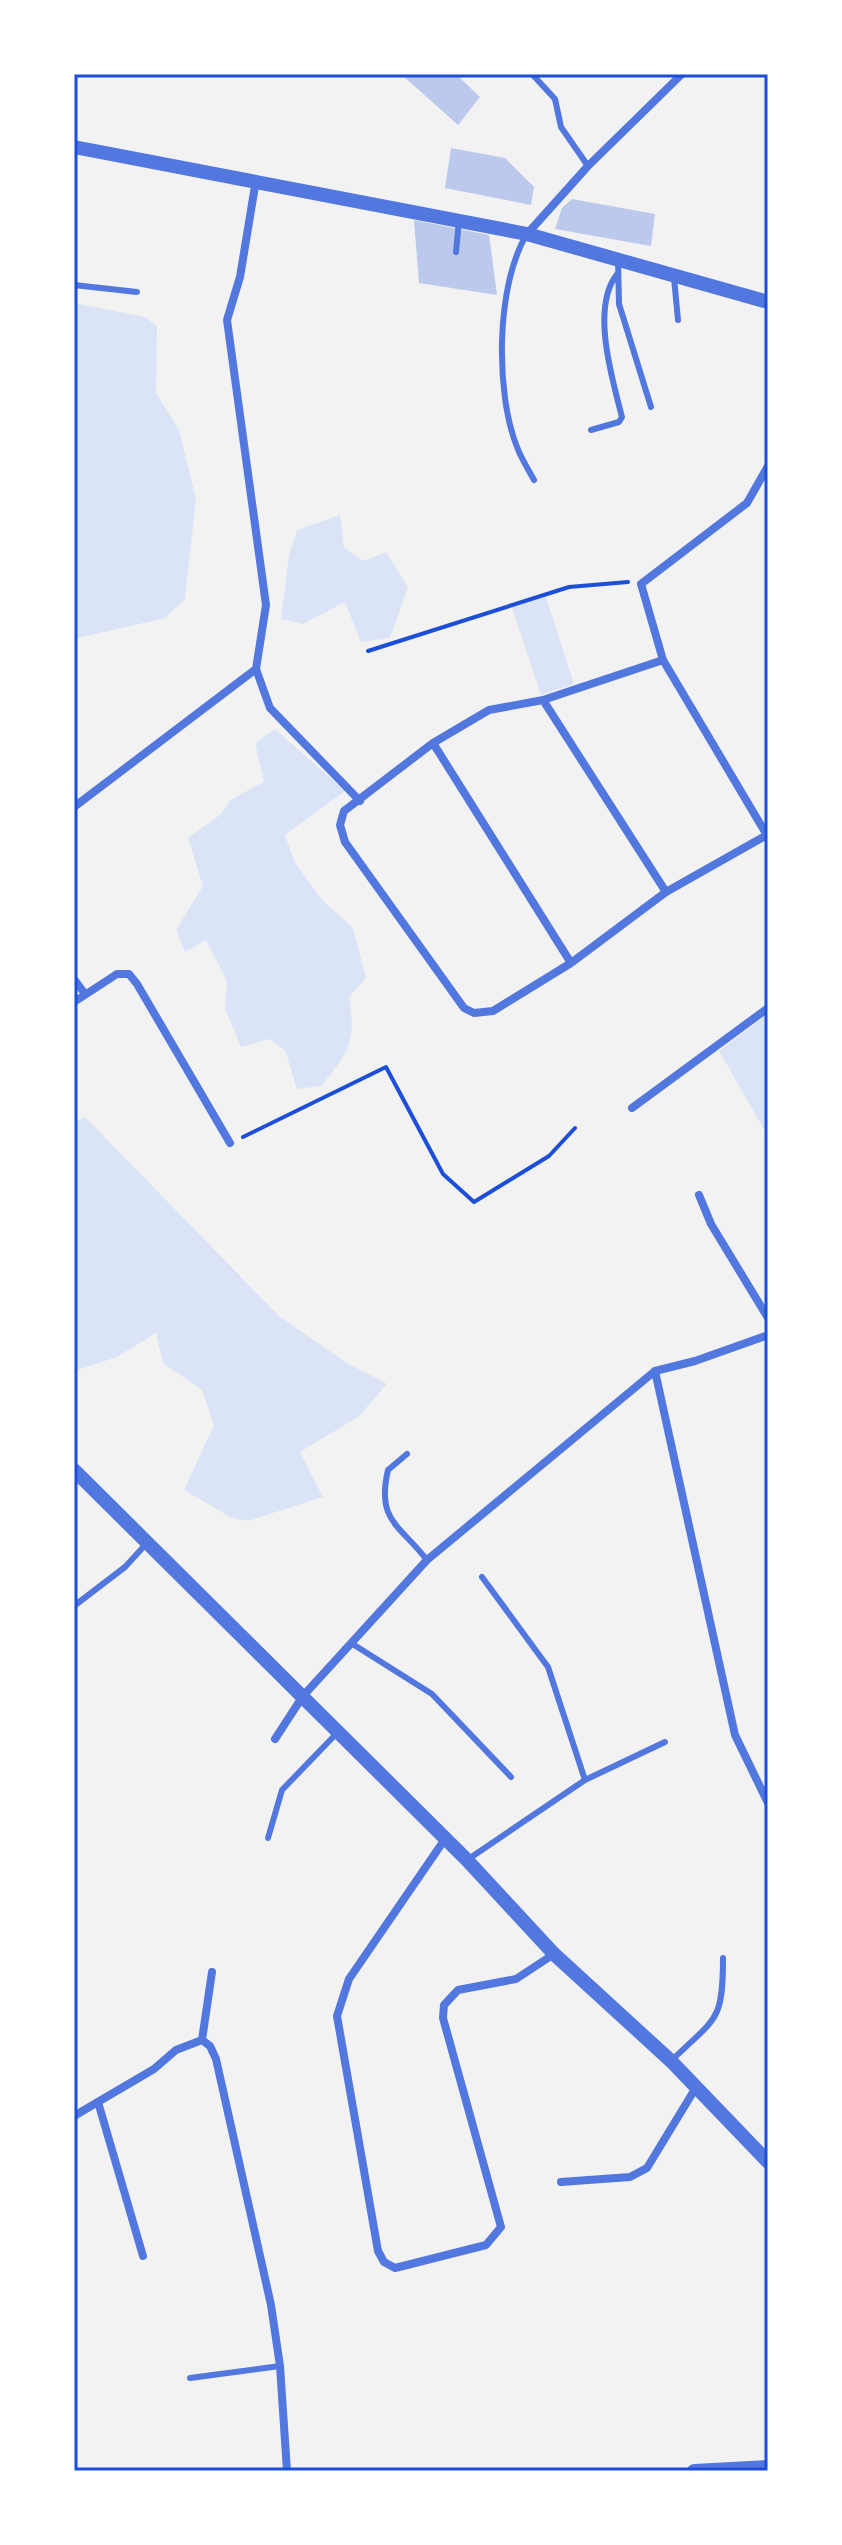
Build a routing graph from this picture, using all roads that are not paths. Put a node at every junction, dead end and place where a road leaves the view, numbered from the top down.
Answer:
1 (532, 74) edge
2 (682, 74) edge
3 (74, 147) edge
4 (588, 166) junction
5 (256, 180) junction
6 (459, 220) junction
7 (527, 234) junction
8 (456, 252) dead end
9 (618, 266) junction
10 (673, 274) junction
11 (74, 285) edge
12 (137, 292) dead end
13 (768, 302) edge
14 (678, 320) dead end
15 (651, 407) dead end
16 (591, 430) dead end
17 (768, 466) edge
18 (534, 480) dead end
19 (663, 660) junction
20 (256, 669) junction
21 (543, 700) junction
22 (433, 743) junction
23 (360, 801) junction
24 (74, 807) edge
25 (767, 836) edge
26 (666, 892) junction
27 (571, 963) junction
28 (74, 979) edge
29 (85, 994) junction
30 (74, 1002) edge
31 (768, 1008) edge
32 (632, 1108) dead end
33 (230, 1143) road end
34 (699, 1195) dead end
35 (768, 1318) edge
36 (768, 1335) edge
37 (655, 1371) junction
38 (407, 1454) dead end
39 (74, 1470) edge
40 (147, 1543) junction
41 (427, 1560) junction
42 (482, 1577) dead end
43 (74, 1606) edge
44 (351, 1643) junction
45 (303, 1696) junction
46 (338, 1732) junction
47 (275, 1739) dead end
48 (665, 1742) dead end
49 (511, 1777) dead end
50 (585, 1780) junction
51 (768, 1803) edge
52 (268, 1838) dead end
53 (445, 1839) junction
54 (467, 1860) junction
55 (554, 1954) junction
56 (723, 1958) dead end
57 (212, 1972) dead end
58 (202, 2040) junction
59 (671, 2061) junction
60 (695, 2089) junction
61 (98, 2102) junction
62 (74, 2116) edge
63 (768, 2162) edge
64 (561, 2182) dead end
65 (143, 2256) dead end
66 (280, 2366) junction
67 (190, 2378) dead end
68 (768, 2467) edge
69 (735, 2470) edge
70 (287, 2471) edge
71 (694, 2471) edge

1 - 4 lane
2 - 4 street
3 - 5 street
4 - 7 street
5 - 6 street
5 - 20 street
6 - 7 street
6 - 8 lane
7 - 9 street
7 - 18 lane
9 - 10 street
9 - 15 lane
9 - 16 lane
10 - 13 street
10 - 14 lane
11 - 12 lane
17 - 19 street
19 - 21 street
19 - 25 street
20 - 23 street
20 - 24 street
21 - 22 street
21 - 26 street
22 - 23 street
22 - 27 street
23 - 27 street
25 - 26 street
26 - 27 street
28 - 29 street
29 - 30 street
29 - 33 street
31 - 32 street
34 - 35 street
36 - 37 street
37 - 41 street
37 - 51 street
38 - 41 lane
39 - 40 street
40 - 43 lane
40 - 45 street
41 - 44 street
42 - 50 lane
44 - 45 street
44 - 49 lane
45 - 46 street
45 - 47 street
46 - 52 lane
46 - 53 street
48 - 50 lane
50 - 54 lane
53 - 54 street
53 - 55 street
54 - 55 street
55 - 59 street
56 - 59 lane
57 - 58 street
58 - 61 street
58 - 66 street
59 - 60 street
60 - 63 street
60 - 64 street
61 - 62 street
61 - 65 street
66 - 67 lane
66 - 70 street
68 - 69 street
69 - 71 street

